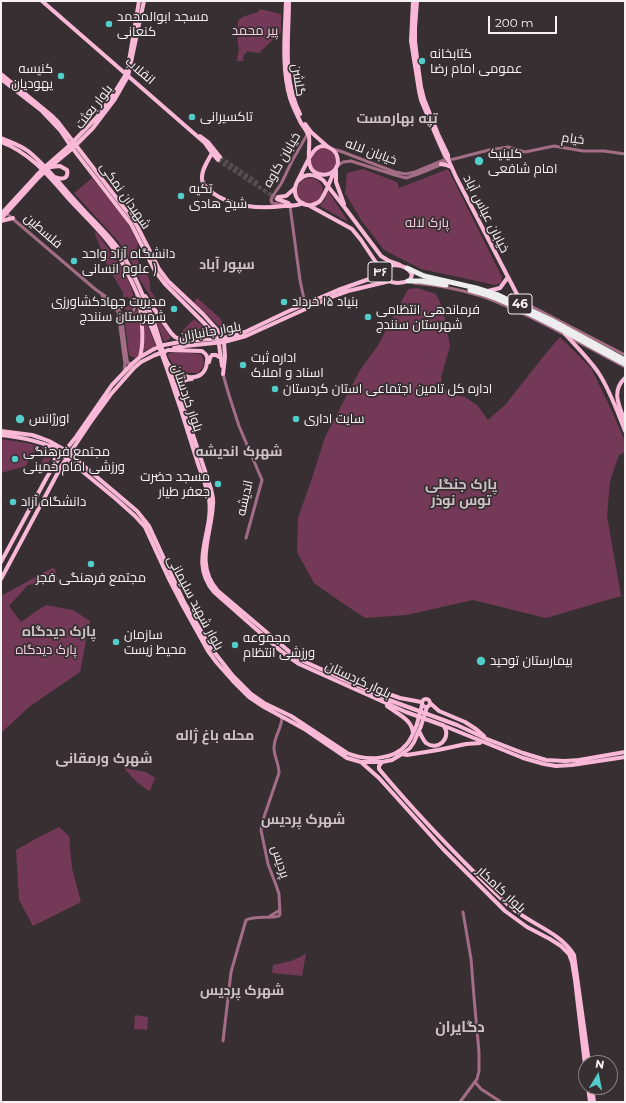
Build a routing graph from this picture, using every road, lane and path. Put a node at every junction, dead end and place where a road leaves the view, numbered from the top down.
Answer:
1 (43, 1) edge
2 (139, 1) edge
3 (144, 1) edge
4 (287, 1) edge
5 (413, 1) edge
6 (417, 1) edge
7 (137, 26) junction
8 (1, 74) edge
9 (127, 74) junction
10 (1, 79) edge
11 (28, 98) junction
12 (309, 133) junction
13 (1, 138) edge
14 (1, 142) edge
15 (73, 145) junction
16 (442, 145) junction
17 (330, 148) junction
18 (212, 153) junction
19 (625, 155) edge
20 (309, 157) junction
21 (448, 160) junction
22 (441, 164) junction
23 (337, 167) junction
24 (451, 167) junction
25 (46, 168) junction
26 (385, 170) junction
27 (54, 176) junction
28 (97, 176) junction
29 (298, 181) junction
30 (328, 186) junction
31 (295, 188) junction
32 (276, 197) junction
33 (303, 204) junction
34 (291, 206) junction
35 (309, 206) junction
36 (345, 208) junction
37 (4, 211) edge
38 (13, 218) junction
39 (1, 220) edge
40 (381, 256) junction
41 (376, 261) junction
42 (400, 266) junction
43 (407, 268) junction
44 (381, 271) junction
45 (375, 277) junction
46 (508, 277) junction
47 (421, 278) junction
48 (390, 281) junction
49 (406, 282) junction
50 (378, 284) junction
51 (455, 286) junction
52 (462, 291) junction
53 (488, 291) junction
54 (139, 292) junction
55 (102, 295) junction
56 (509, 299) junction
57 (520, 300) junction
58 (140, 301) junction
59 (304, 304) junction
60 (136, 305) junction
61 (524, 306) junction
62 (121, 314) junction
63 (206, 325) junction
64 (564, 334) junction
65 (202, 340) junction
66 (223, 340) junction
67 (185, 341) junction
68 (218, 341) junction
69 (167, 350) junction
70 (625, 355) edge
71 (140, 357) junction
72 (223, 358) junction
73 (625, 360) edge
74 (167, 362) junction
75 (132, 364) junction
76 (625, 366) edge
77 (124, 372) junction
78 (223, 374) joint
79 (625, 378) edge
80 (178, 392) junction
81 (616, 395) junction
82 (611, 397) junction
83 (180, 403) junction
84 (625, 421) edge
85 (1, 431) edge
86 (625, 431) edge
87 (1, 435) edge
88 (50, 446) junction
89 (75, 446) junction
90 (65, 450) junction
91 (69, 453) junction
92 (62, 454) junction
93 (66, 458) junction
94 (77, 459) junction
95 (54, 465) junction
96 (79, 468) junction
97 (60, 469) junction
98 (23, 522) junction
99 (29, 526) junction
100 (209, 526) junction
101 (16, 534) junction
102 (246, 538) dead end
103 (22, 539) junction
104 (157, 547) junction
105 (2, 560) edge
106 (1, 579) edge
107 (191, 617) junction
108 (377, 695) junction
109 (380, 701) junction
110 (425, 704) junction
111 (282, 717) junction
112 (442, 725) junction
113 (419, 727) junction
114 (413, 736) junction
115 (319, 737) junction
116 (323, 740) junction
117 (486, 741) junction
118 (625, 752) edge
119 (402, 754) junction
120 (611, 757) junction
121 (625, 757) edge
122 (361, 762) junction
123 (382, 762) junction
124 (379, 770) junction
125 (375, 774) junction
126 (280, 910) junction
127 (463, 912) dead end
128 (268, 917) junction
129 (550, 932) junction
130 (545, 936) junction
131 (550, 939) junction
132 (223, 1041) dead end
133 (584, 1055) edge
134 (588, 1055) edge
135 (475, 1082) junction
136 (460, 1102) edge
137 (501, 1102) edge

1 - 9 main road, انقلاب
2 - 7 main road
3 - 7 main road
4 - 12 main road, گلشن
5 - 16 main road
6 - 16 main road
7 - 9 main road, بلوار بعثت
8 - 11 main road, شهیدان نمکی
9 - 15 main road, بلوار بعثت
9 - 18 main road, انقلاب
9 - 18 main road, انقلاب
10 - 11 main road, شهیدان نمکی
11 - 15 main road, شهیدان نمکی
12 - 17 main road, گلشن
12 - 20 main road, گلشن
12 - 32 street, خیابان کاوه
13 - 25 main road, بلوار کردستان
14 - 25 main road, بلوار کردستان
15 - 25 main road, بلوار بعثت
15 - 28 main road, شهیدان نمکی
16 - 21 main road, خیابان عباس آباد
17 - 20 main road
17 - 23 main road
17 - 26 street, خیابان لاله
18 - 34 main road
19 - 21 street, خیام
20 - 23 main road
20 - 29 main road
21 - 22 street, خیابان لاله
21 - 24 main road, خیابان عباس آباد
21 - 26 street, خیابان لاله
22 - 24 main road
22 - 26 street, خیابان لاله
23 - 26 street, خیابان لاله
23 - 30 main road
23 - 36 main road
24 - 46 main road, خیابان عباس آباد
25 - 27 main road, بلوار کردستان
25 - 27 main road
25 - 37 main road, بلوار بعثت, bridge
25 - 54 main road, بلوار کردستان
27 - 54 main road, بلوار کردستان
28 - 63 main road, شهیدان نمکی
28 - 66 main road, شهیدان نمکی
29 - 30 main road
29 - 31 main road
30 - 35 main road
30 - 36 main road
31 - 32 main road
31 - 33 main road
32 - 34 main road
33 - 34 main road
33 - 35 main road
34 - 59 street
35 - 41 main road
36 - 40 main road
37 - 38 street, فلسطین
37 - 39 main road, بلوار بعثت
38 - 39 main road
38 - 55 street, فلسطین
40 - 41 main road
40 - 42 main road
41 - 44 main road
42 - 43 main road, ۴۶
42 - 44 main road, ۴۶
43 - 47 highway, 46
43 - 49 main road, ۴۶
44 - 45 main road, بلوار جانبازان
44 - 48 main road, ۴۶
45 - 50 main road
45 - 59 main road, بلوار جانبازان
46 - 53 main road
46 - 57 main road, خیابان عباس آباد
47 - 49 highway, 46
47 - 51 highway, 46
47 - 53 highway, 46
48 - 49 main road, ۴۶
48 - 50 main road, بلوار جانبازان
49 - 52 street
50 - 66 main road, بلوار جانبازان
51 - 52 street
51 - 76 highway, 46
52 - 64 street
53 - 56 highway, 46
54 - 58 main road, بلوار کردستان
54 - 60 street
54 - 67 main road
54 - 74 main road, بلوار کردستان
55 - 62 street, فلسطین
55 - 77 street, فلسطین
56 - 57 street
56 - 61 highway, 46
57 - 61 street
57 - 70 street
58 - 60 street
58 - 71 main road
58 - 83 main road, بلوار کردستان
59 - 66 main road, بلوار جانبازان
60 - 62 street
61 - 73 highway, 46
62 - 75 street
63 - 65 main road
63 - 68 main road, شهیدان نمکی
64 - 76 street
64 - 82 main road
65 - 67 main road, بلوار جانبازان
65 - 68 main road, بلوار جانبازان
66 - 68 main road, بلوار جانبازان
66 - 72 main road, اندیشه
67 - 71 main road, بلوار جانبازان, bridge
68 - 69 main road, بلوار جانبازان
68 - 72 main road, اندیشه
69 - 74 main road, بلوار کردستان
69 - 89 main road, بلوار جانبازان, bridge
71 - 75 main road, بلوار جانبازان
72 - 78 main road, اندیشه
72 - 80 main road
74 - 80 main road, بلوار کردستان
75 - 77 main road, بلوار جانبازان
77 - 90 main road, بلوار جانبازان
78 - 102 street, اندیشه
79 - 81 main road
80 - 83 main road, بلوار کردستان
81 - 82 main road
81 - 84 main road
82 - 86 main road
83 - 100 main road, بلوار کردستان
85 - 90 main road, بلوار شهید سلیمانی
87 - 88 main road, بلوار شهید سلیمانی
88 - 92 main road, بلوار شهید سلیمانی
88 - 95 main road
89 - 91 main road, بلوار جانبازان
89 - 94 main road
90 - 91 main road, بلوار شهید سلیمانی
90 - 92 main road, بلوار جانبازان
91 - 93 main road, بلوار جانبازان
91 - 94 main road, بلوار شهید سلیمانی
92 - 93 main road, بلوار شهید سلیمانی
92 - 95 main road, بلوار جانبازان
93 - 96 main road, بلوار شهید سلیمانی
93 - 97 main road, بلوار جانبازان
94 - 104 main road, بلوار شهید سلیمانی
95 - 98 main road, بلوار جانبازان
96 - 97 main road
96 - 104 main road, بلوار شهید سلیمانی
97 - 99 main road, بلوار جانبازان
98 - 99 main road
98 - 101 main road, بلوار جانبازان
99 - 103 main road, بلوار جانبازان
100 - 108 main road, بلوار کردستان
100 - 109 main road, بلوار کردستان
101 - 103 main road
101 - 105 main road, بلوار جانبازان
103 - 106 main road, بلوار جانبازان
104 - 107 main road, بلوار شهید سلیمانی
107 - 111 main road, بلوار شهید سلیمانی
107 - 115 main road, بلوار شهید سلیمانی
108 - 110 main road
108 - 117 main road, بلوار کردستان
109 - 112 main road, بلوار کردستان
109 - 114 main road
110 - 113 main road, بلوار شهید سلیمانی, bridge
110 - 117 main road
111 - 115 main road, بلوار شهید سلیمانی
111 - 126 street, پردیس
112 - 113 main road
112 - 117 main road, بلوار کردستان
113 - 114 main road, بلوار شهید سلیمانی
113 - 119 main road, بلوار شهید سلیمانی
114 - 116 main road, بلوار شهید سلیمانی
115 - 116 main road, بلوار شهید سلیمانی
116 - 122 main road, بلوار شهید سلیمانی
117 - 119 main road
117 - 120 main road, بلوار کردستان
118 - 120 main road, بلوار کردستان
119 - 123 main road, بلوار شهید سلیمانی
120 - 121 main road, بلوار کردستان
122 - 123 main road, بلوار شهید سلیمانی
122 - 125 main road, بلوار کامکار
123 - 124 main road
124 - 125 main road
124 - 129 main road, بلوار کامکار
125 - 130 main road, بلوار کامکار
126 - 128 street
126 - 128 street
127 - 135 street
128 - 132 street
129 - 130 main road
129 - 131 main road
129 - 134 main road, بلوار کامکار
130 - 131 main road, بلوار کامکار
131 - 133 main road, بلوار کامکار
135 - 136 street
135 - 137 street

